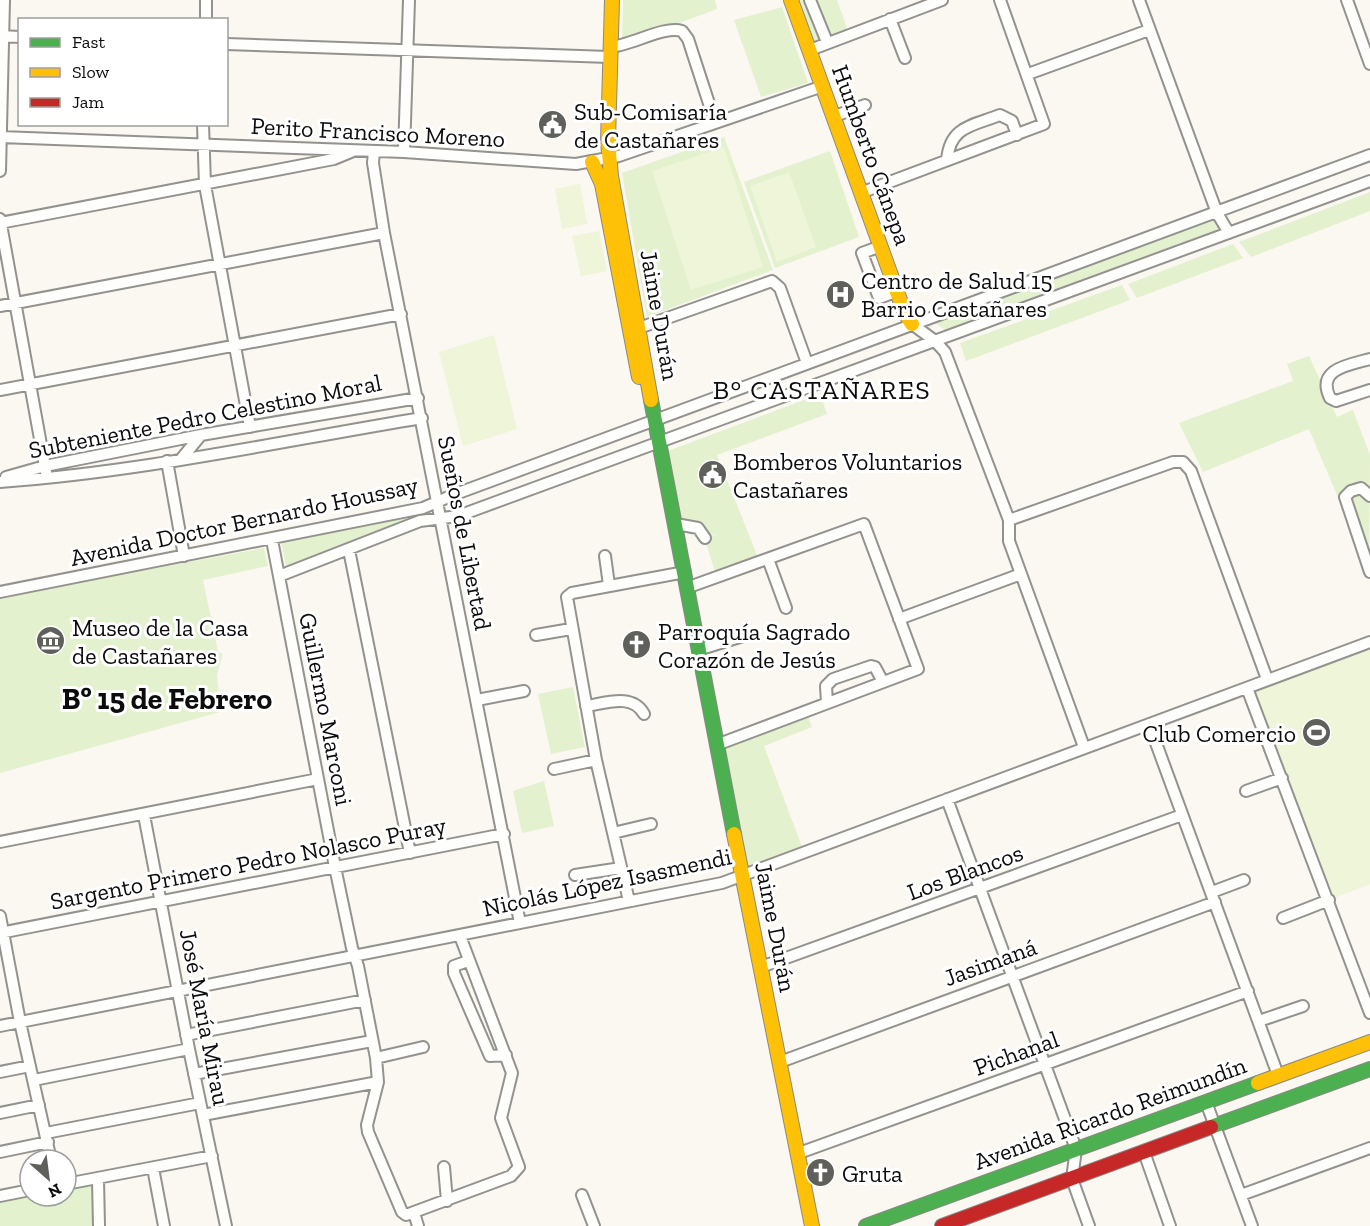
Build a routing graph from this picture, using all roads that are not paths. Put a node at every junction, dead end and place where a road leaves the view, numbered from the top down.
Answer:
1 (4, 0) edge
2 (206, 0) edge
3 (409, 0) edge
4 (612, 0) edge
5 (791, 0) edge
6 (810, 0) edge
7 (942, 0) edge
8 (1000, 0) edge
9 (1139, 0) edge
10 (1347, 0) edge
11 (206, 18) edge
12 (890, 19) junction
13 (1149, 30) junction
14 (2, 36) edge
15 (18, 37) edge
16 (827, 42) junction
17 (228, 44) edge
18 (407, 50) junction
19 (810, 50) junction
20 (610, 52) junction
21 (905, 58) dead end
22 (1370, 64) edge
23 (1028, 74) junction
24 (823, 86) junction
25 (865, 105) dead end
26 (835, 116) junction
27 (715, 122) junction
28 (202, 126) edge
29 (1017, 135) junction
30 (0, 137) edge
31 (202, 145) junction
32 (354, 150) junction
33 (374, 151) junction
34 (404, 152) junction
35 (1370, 155) edge
36 (609, 158) junction
37 (947, 160) junction
38 (592, 162) junction
39 (0, 171) edge
40 (1370, 181) edge
41 (205, 185) junction
42 (863, 192) junction
43 (1217, 213) junction
44 (0, 219) edge
45 (0, 223) edge
46 (384, 233) junction
47 (1229, 233) junction
48 (881, 246) junction
49 (220, 265) junction
50 (898, 291) junction
51 (16, 303) junction
52 (0, 306) edge
53 (400, 314) junction
54 (912, 324) junction
55 (639, 328) junction
56 (897, 330) junction
57 (935, 341) junction
58 (236, 345) junction
59 (904, 351) junction
60 (1370, 359) edge
61 (807, 363) junction
62 (30, 385) junction
63 (0, 390) edge
64 (1370, 390) edge
65 (418, 398) junction
66 (422, 418) junction
67 (295, 419) junction
68 (652, 422) junction
69 (250, 427) junction
70 (201, 435) junction
71 (307, 437) junction
72 (655, 444) junction
73 (182, 458) junction
74 (167, 461) junction
75 (45, 466) junction
76 (47, 479) junction
77 (0, 481) edge
78 (1370, 496) edge
79 (436, 502) junction
80 (439, 519) junction
81 (1009, 520) junction
82 (676, 524) junction
83 (705, 538) dead end
84 (272, 540) junction
85 (1366, 548) edge
86 (349, 550) junction
87 (184, 556) junction
88 (605, 556) dead end
89 (768, 559) junction
90 (1370, 572) edge
91 (681, 573) junction
92 (1021, 574) junction
93 (279, 576) junction
94 (609, 585) junction
95 (688, 587) junction
96 (0, 592) edge
97 (786, 608) dead end
98 (899, 619) junction
99 (571, 629) junction
100 (536, 635) dead end
101 (743, 636) dead end
102 (1370, 642) edge
103 (697, 643) junction
104 (1267, 680) junction
105 (882, 682) junction
106 (1247, 688) junction
107 (524, 691) dead end
108 (477, 700) junction
109 (827, 703) junction
110 (586, 706) junction
111 (644, 714) dead end
112 (1149, 724) junction
113 (718, 744) junction
114 (1084, 747) junction
115 (596, 760) junction
116 (554, 769) dead end
117 (1282, 778) junction
118 (318, 779) junction
119 (1246, 791) dead end
120 (947, 798) junction
121 (144, 815) junction
122 (1182, 815) junction
123 (651, 824) dead end
124 (613, 833) junction
125 (504, 834) junction
126 (0, 842) edge
127 (410, 853) junction
128 (335, 867) junction
129 (621, 868) junction
130 (575, 875) dead end
131 (743, 875) junction
132 (1244, 880) dead end
133 (980, 889) junction
134 (1213, 897) junction
135 (1329, 900) junction
136 (161, 901) junction
137 (629, 901) junction
138 (0, 916) edge
139 (1283, 918) dead end
140 (520, 922) junction
141 (2, 933) edge
142 (460, 936) junction
143 (354, 957) junction
144 (468, 961) junction
145 (761, 967) junction
146 (1011, 977) junction
147 (1248, 991) junction
148 (177, 992) junction
149 (364, 1000) junction
150 (1303, 1006) dead end
151 (1370, 1013) edge
152 (20, 1022) junction
153 (1259, 1022) junction
154 (0, 1026) edge
155 (186, 1035) junction
156 (372, 1041) junction
157 (1370, 1042) edge
158 (423, 1047) dead end
159 (189, 1049) junction
160 (506, 1055) junction
161 (376, 1058) junction
162 (780, 1062) junction
163 (1046, 1065) junction
164 (30, 1066) junction
165 (1370, 1069) edge
166 (0, 1072) edge
167 (194, 1074) junction
168 (1278, 1075) junction
169 (34, 1080) junction
170 (378, 1082) junction
171 (200, 1102) junction
172 (1206, 1102) junction
173 (39, 1105) junction
174 (0, 1113) edge
175 (203, 1115) junction
176 (1214, 1126) junction
177 (47, 1137) junction
178 (49, 1148) edge
179 (1370, 1148) edge
180 (1076, 1149) junction
181 (0, 1152) edge
182 (1144, 1152) junction
183 (799, 1153) junction
184 (212, 1156) junction
185 (444, 1167) dead end
186 (153, 1168) junction
187 (1072, 1179) junction
188 (98, 1180) junction
189 (78, 1182) edge
190 (18, 1192) edge
191 (582, 1195) dead end
192 (1241, 1195) junction
193 (0, 1196) edge
194 (447, 1201) junction
195 (414, 1213) junction
196 (99, 1226) edge
197 (164, 1226) edge
198 (226, 1226) edge
199 (418, 1226) edge
200 (594, 1226) edge
201 (812, 1226) edge
202 (866, 1226) edge
203 (942, 1226) edge
204 (1089, 1226) edge
205 (1170, 1226) edge
206 (1252, 1226) edge

1 - 14 street
2 - 11 street
3 - 18 street
4 - 20 street, Jaime Durán
5 - 19 street, Humberto Cánepa
6 - 16 street
7 - 12 street
8 - 23 street
9 - 13 street
10 - 22 street
12 - 16 street
12 - 21 street
13 - 23 street
13 - 43 street
14 - 15 street
14 - 30 street
16 - 19 street
17 - 18 street
18 - 20 street
18 - 34 street
19 - 24 street, Humberto Cánepa
20 - 27 street
20 - 36 street, Jaime Durán
23 - 29 street
24 - 26 street, Humberto Cánepa
24 - 27 street, Perito Francisco Moreno
25 - 26 street
26 - 42 street, Humberto Cánepa
27 - 36 street, Perito Francisco Moreno
28 - 31 street
29 - 37 street
29 - 37 street
30 - 31 street, Perito Francisco Moreno
30 - 39 street
31 - 32 street, Perito Francisco Moreno
31 - 41 street
32 - 33 street, Perito Francisco Moreno
32 - 41 street
33 - 34 street, Perito Francisco Moreno
33 - 46 street, Sueños de Libertad
34 - 38 street, Perito Francisco Moreno
35 - 43 street, Avenida Doctor Bernardo Houssay
36 - 38 street, Perito Francisco Moreno
36 - 55 street, Jaime Durán
37 - 42 street
38 - 68 street, Jaime Durán
40 - 47 street, Avenida Doctor Bernardo Houssay
41 - 45 street
41 - 49 street
42 - 48 street, Humberto Cánepa
43 - 47 street
43 - 54 street, Avenida Doctor Bernardo Houssay
44 - 45 street
45 - 51 street
46 - 49 street
46 - 53 street, Sueños de Libertad
47 - 57 street, Avenida Doctor Bernardo Houssay
48 - 50 street, Humberto Cánepa
48 - 50 street
49 - 51 street
49 - 58 street
50 - 54 street, Humberto Cánepa
51 - 52 street
51 - 62 street
53 - 58 street
53 - 65 street, Sueños de Libertad
54 - 56 street, Avenida Doctor Bernardo Houssay
54 - 57 street
55 - 61 street
55 - 68 street, Jaime Durán
56 - 59 street
56 - 61 street, Avenida Doctor Bernardo Houssay
57 - 59 street, Avenida Doctor Bernardo Houssay
57 - 81 street
58 - 62 street
58 - 69 street
59 - 72 street, Avenida Doctor Bernardo Houssay
60 - 64 street
61 - 68 street, Avenida Doctor Bernardo Houssay
62 - 63 street
62 - 75 street
65 - 66 street, Sueños de Libertad
65 - 67 street, Subteniente Pedro Celestino Moral
66 - 71 street
66 - 79 street, Sueños de Libertad
67 - 69 street, Subteniente Pedro Celestino Moral
67 - 71 street
68 - 72 street, Jaime Durán
68 - 79 street, Avenida Doctor Bernardo Houssay
69 - 70 street, Subteniente Pedro Celestino Moral
70 - 73 street
70 - 75 street, Subteniente Pedro Celestino Moral
71 - 73 street
72 - 80 street, Avenida Doctor Bernardo Houssay
72 - 82 street, Jaime Durán
72 - 91 street, Jaime Durán
73 - 74 street
74 - 76 street
74 - 87 street
75 - 76 street
75 - 77 street, Subteniente Pedro Celestino Moral
76 - 77 street
78 - 85 street
79 - 80 street, Sueños de Libertad
79 - 84 street, Avenida Doctor Bernardo Houssay
80 - 86 street, Avenida Doctor Bernardo Houssay
80 - 108 street, Sueños de Libertad
81 - 92 street
81 - 104 street
82 - 83 street
82 - 91 street, Jaime Durán
84 - 87 street, Avenida Doctor Bernardo Houssay
84 - 93 street, Guillermo Marconi
85 - 90 street
86 - 93 street, Avenida Doctor Bernardo Houssay
86 - 127 street
87 - 96 street, Avenida Doctor Bernardo Houssay
88 - 94 street
89 - 95 street
89 - 97 street
89 - 98 street
91 - 94 street
91 - 95 street, Jaime Durán
91 - 103 street, Jaime Durán
92 - 98 street
92 - 114 street
93 - 118 street, Guillermo Marconi
94 - 99 street
95 - 103 street, Jaime Durán
98 - 105 street
99 - 100 street
99 - 110 street
101 - 103 street
102 - 104 street, Nicolás López Isasmendi
103 - 113 street, Jaime Durán
104 - 106 street, Nicolás López Isasmendi
105 - 109 street
105 - 109 street
106 - 112 street, Nicolás López Isasmendi
106 - 117 street
107 - 108 street
108 - 125 street, Sueños de Libertad
109 - 113 street
110 - 111 street
110 - 115 street
112 - 114 street, Nicolás López Isasmendi
112 - 122 street
113 - 131 street, Jaime Durán
114 - 120 street, Nicolás López Isasmendi
115 - 116 street
115 - 124 street
117 - 119 street
117 - 135 street
118 - 121 street
118 - 128 street, Guillermo Marconi
120 - 131 street, Nicolás López Isasmendi
120 - 133 street
121 - 126 street
121 - 136 street, José María Mirau
122 - 133 street, Los Blancos
122 - 134 street
123 - 124 street
124 - 129 street
125 - 127 street, Sargento Primero Pedro Nolasco Puray
125 - 140 street, Sueños de Libertad
127 - 128 street, Sargento Primero Pedro Nolasco Puray
128 - 136 street, Sargento Primero Pedro Nolasco Puray
128 - 143 street, Guillermo Marconi
129 - 130 street
129 - 137 street
131 - 137 street, Nicolás López Isasmendi
131 - 145 street, Jaime Durán
132 - 134 street, Jasimaná
133 - 145 street, Los Blancos
133 - 146 street
134 - 146 street, Jasimaná
134 - 147 street
135 - 139 street
135 - 151 street
136 - 141 street, Sargento Primero Pedro Nolasco Puray
136 - 148 street, José María Mirau
137 - 140 street, Nicolás López Isasmendi
138 - 141 street
140 - 142 street, Nicolás López Isasmendi
141 - 152 street
142 - 143 street, Nicolás López Isasmendi
142 - 144 street
143 - 148 street, Nicolás López Isasmendi
143 - 149 street, Guillermo Marconi
144 - 160 street
144 - 160 street
145 - 162 street, Jaime Durán
146 - 162 street, Jasimaná
146 - 163 street
147 - 153 street
147 - 163 street, Pichanal
148 - 152 street, Nicolás López Isasmendi
148 - 155 street, José María Mirau
149 - 155 street
149 - 156 street, Guillermo Marconi
150 - 153 street
152 - 154 street, Nicolás López Isasmendi
152 - 164 street
153 - 168 street
155 - 159 street, José María Mirau
156 - 161 street, Guillermo Marconi
156 - 167 street
157 - 168 street, Avenida Ricardo Reimundín
158 - 161 street
159 - 167 street, José María Mirau
159 - 169 street
160 - 194 street
161 - 170 street, Guillermo Marconi
162 - 183 street, Jaime Durán
163 - 180 street
163 - 183 street, Pichanal
164 - 166 street
164 - 169 street
165 - 176 street, Avenida Ricardo Reimundín
167 - 171 street, José María Mirau
168 - 172 street, Avenida Ricardo Reimundín
169 - 173 street
170 - 175 street
170 - 195 street, Guillermo Marconi
171 - 175 street, José María Mirau
171 - 177 street
172 - 176 street
172 - 180 street, Avenida Ricardo Reimundín
173 - 174 street
173 - 177 street
175 - 184 street, José María Mirau
176 - 182 street, Avenida Ricardo Reimundín
176 - 192 street
177 - 178 street
177 - 181 street
179 - 192 street
180 - 187 street
180 - 202 street, Avenida Ricardo Reimundín
182 - 187 street, Avenida Ricardo Reimundín
182 - 205 street
183 - 201 street, Jaime Durán
184 - 186 street
184 - 198 street, José María Mirau
185 - 194 street
186 - 188 street
186 - 197 street
187 - 203 street, Avenida Ricardo Reimundín
187 - 204 street
188 - 189 street
188 - 196 street
190 - 193 street
191 - 200 street
192 - 206 street
194 - 195 street
195 - 199 street

